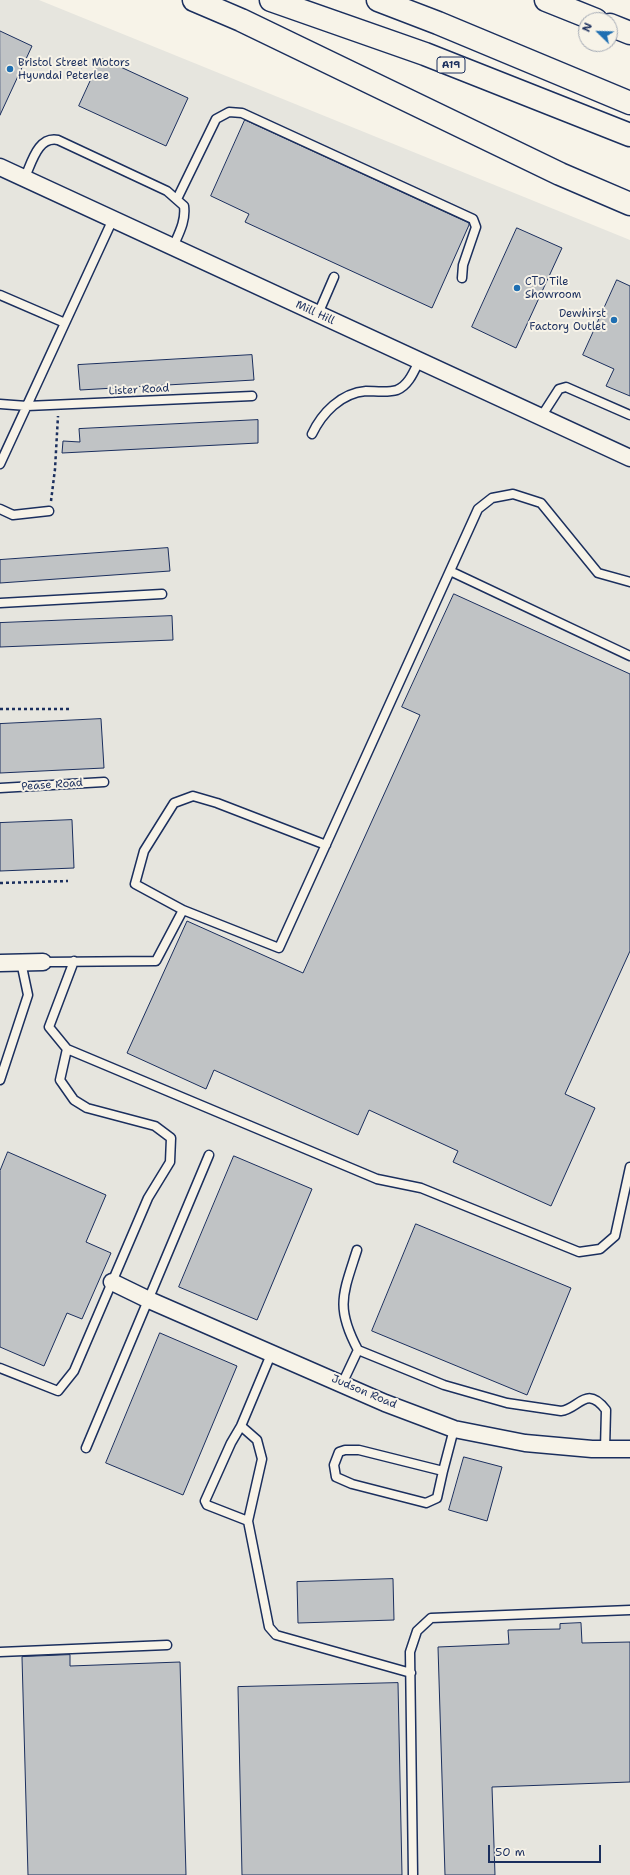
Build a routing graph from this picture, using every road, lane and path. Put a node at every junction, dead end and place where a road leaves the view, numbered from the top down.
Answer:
1 (194, 0) edge
2 (271, 0) edge
3 (378, 0) edge
4 (546, 0) edge
5 (578, 13) edge
6 (618, 28) edge
7 (630, 33) edge
8 (630, 103) edge
9 (630, 135) edge
10 (0, 167) edge
11 (25, 177) junction
12 (177, 198) junction
13 (630, 204) edge
14 (112, 219) junction
15 (173, 247) junction
16 (334, 277) dead end
17 (462, 278) dead end
18 (0, 294) edge
19 (318, 314) junction
20 (65, 323) junction
21 (420, 361) junction
22 (252, 396) dead end
23 (0, 404) edge
24 (59, 405) junction
25 (26, 406) junction
26 (630, 416) edge
27 (541, 417) junction
28 (312, 434) dead end
29 (630, 458) edge
30 (0, 464) edge
31 (0, 509) edge
32 (49, 511) joint
33 (450, 571) junction
34 (630, 582) edge
35 (162, 594) dead end
36 (0, 603) edge
37 (630, 656) edge
38 (72, 708) dead end
39 (0, 709) edge
40 (104, 782) dead end
41 (0, 788) edge
42 (326, 845) junction
43 (68, 880) dead end
44 (0, 883) edge
45 (183, 910) junction
46 (21, 962) junction
47 (42, 962) joint
48 (74, 962) junction
49 (0, 963) edge
50 (67, 1049) junction
51 (0, 1080) edge
52 (208, 1155) dead end
53 (630, 1167) edge
54 (357, 1250) dead end
55 (112, 1282) junction
56 (149, 1300) junction
57 (358, 1350) junction
58 (272, 1352) junction
59 (0, 1368) edge
60 (342, 1384) junction
61 (241, 1426) junction
62 (454, 1429) junction
63 (86, 1448) dead end
64 (604, 1449) junction
65 (630, 1449) edge
66 (443, 1471) junction
67 (248, 1521) junction
68 (630, 1610) edge
69 (166, 1645) dead end
70 (0, 1652) edge
71 (411, 1673) junction
72 (413, 1875) edge

1 - 13 highway
2 - 9 highway, A19
3 - 8 highway
4 - 5 highway
6 - 7 highway
10 - 11 street, Mill Hill
11 - 12 lane
11 - 14 street, Mill Hill
12 - 15 lane
12 - 17 lane
14 - 15 street, Mill Hill
14 - 20 lane
15 - 19 street, Mill Hill
16 - 19 lane
18 - 20 lane
19 - 21 street, Mill Hill
20 - 25 lane
21 - 27 street, Mill Hill
21 - 28 lane
22 - 24 lane, Lister Road
23 - 25 lane, Lister Road
24 - 25 lane, Lister Road
24 - 32 path
25 - 30 lane
26 - 27 lane
27 - 29 street, Mill Hill
31 - 32 lane
33 - 34 lane
33 - 37 lane
33 - 42 lane
35 - 36 lane
38 - 39 path
40 - 41 lane, Pease Road
42 - 45 lane
42 - 45 lane
43 - 44 path
45 - 48 lane
46 - 47 street
46 - 49 street
46 - 51 lane
47 - 48 lane
48 - 50 lane
50 - 53 lane
50 - 55 lane
52 - 56 lane
54 - 57 lane
55 - 56 street, Judson Road
55 - 59 lane
56 - 58 street, Judson Road
56 - 63 lane
57 - 60 lane
57 - 64 lane
58 - 60 street, Judson Road
58 - 61 lane
60 - 62 street, Judson Road
61 - 67 lane
61 - 67 lane
62 - 64 street, Judson Road
62 - 66 lane
64 - 65 street, Judson Road
66 - 66 lane
67 - 71 lane
68 - 71 lane
69 - 70 lane
71 - 72 lane

